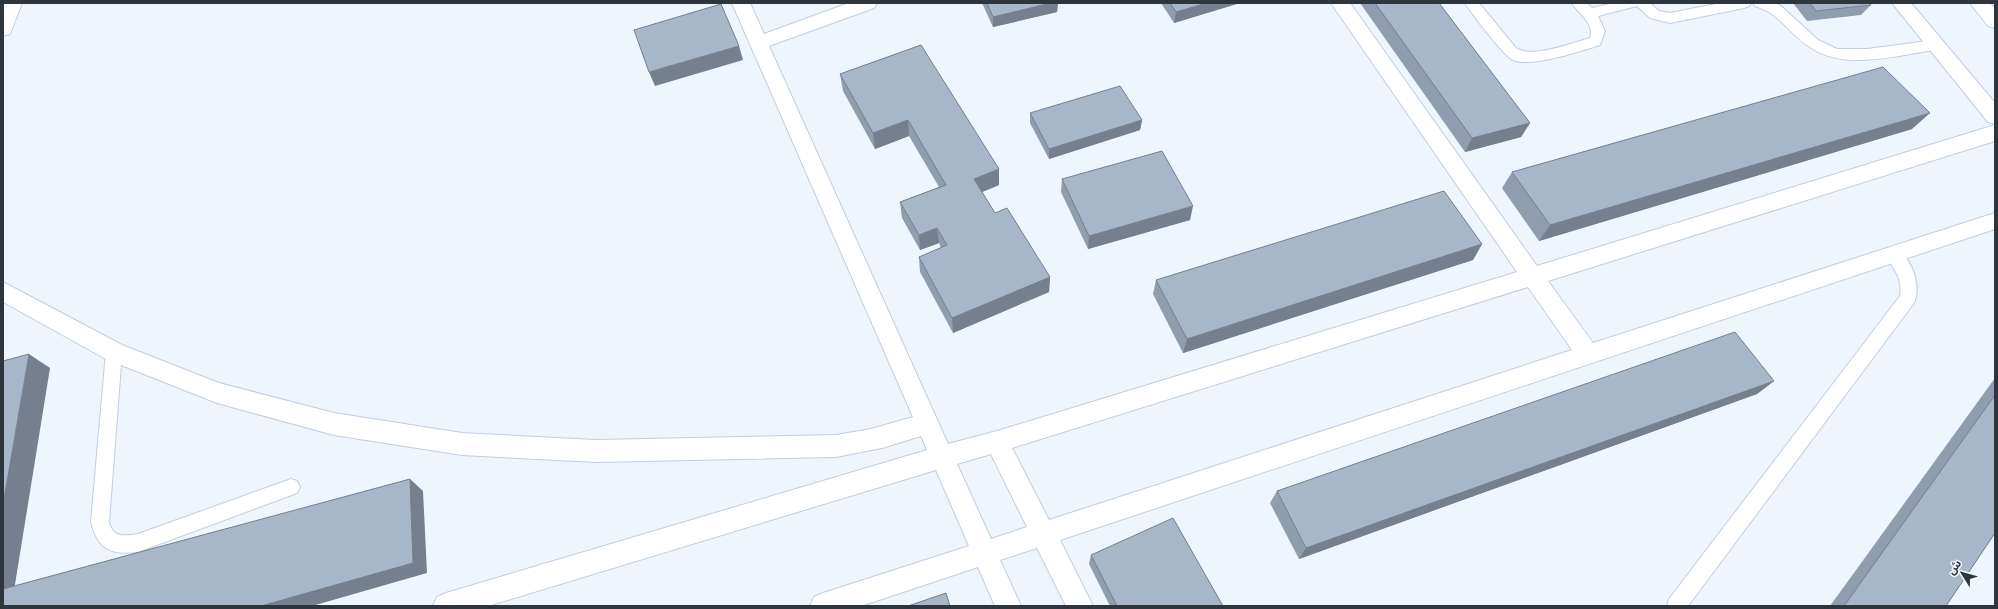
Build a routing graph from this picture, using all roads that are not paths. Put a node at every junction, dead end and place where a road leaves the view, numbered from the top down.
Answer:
1 (13, 3) edge
2 (741, 3) edge
3 (868, 3) edge
4 (1340, 3) edge
5 (1472, 3) edge
6 (1579, 3) edge
7 (1633, 3) edge
8 (1642, 3) edge
9 (1744, 3) edge
10 (1760, 3) edge
11 (1901, 3) edge
12 (1979, 3) edge
13 (1588, 14) junction
14 (1995, 21) edge
15 (3, 29) edge
16 (758, 43) junction
17 (1936, 45) junction
18 (1995, 117) edge
19 (1995, 133) edge
20 (1995, 220) edge
21 (1893, 254) junction
22 (1532, 275) junction
23 (3, 291) edge
24 (114, 352) junction
25 (1588, 355) junction
26 (926, 423) junction
27 (997, 442) junction
28 (942, 456) junction
29 (291, 488) dead end
30 (1043, 533) junction
31 (983, 554) junction
32 (446, 606) edge
33 (823, 606) edge
34 (1008, 606) edge
35 (1080, 606) edge
36 (1676, 606) edge

1 - 15 street
2 - 16 street
3 - 16 street
4 - 22 street
5 - 13 lane
6 - 13 lane
7 - 13 lane
8 - 9 lane
10 - 17 lane
11 - 17 street
12 - 14 street
16 - 26 street
17 - 18 street
19 - 22 street
20 - 21 street
21 - 25 street
21 - 36 lane
22 - 25 street
22 - 27 street
23 - 24 street
24 - 26 street
24 - 29 lane
25 - 30 street
26 - 28 street
27 - 28 street
27 - 30 street
28 - 31 street
28 - 32 street
30 - 31 street
30 - 35 street
31 - 33 street
31 - 34 street

